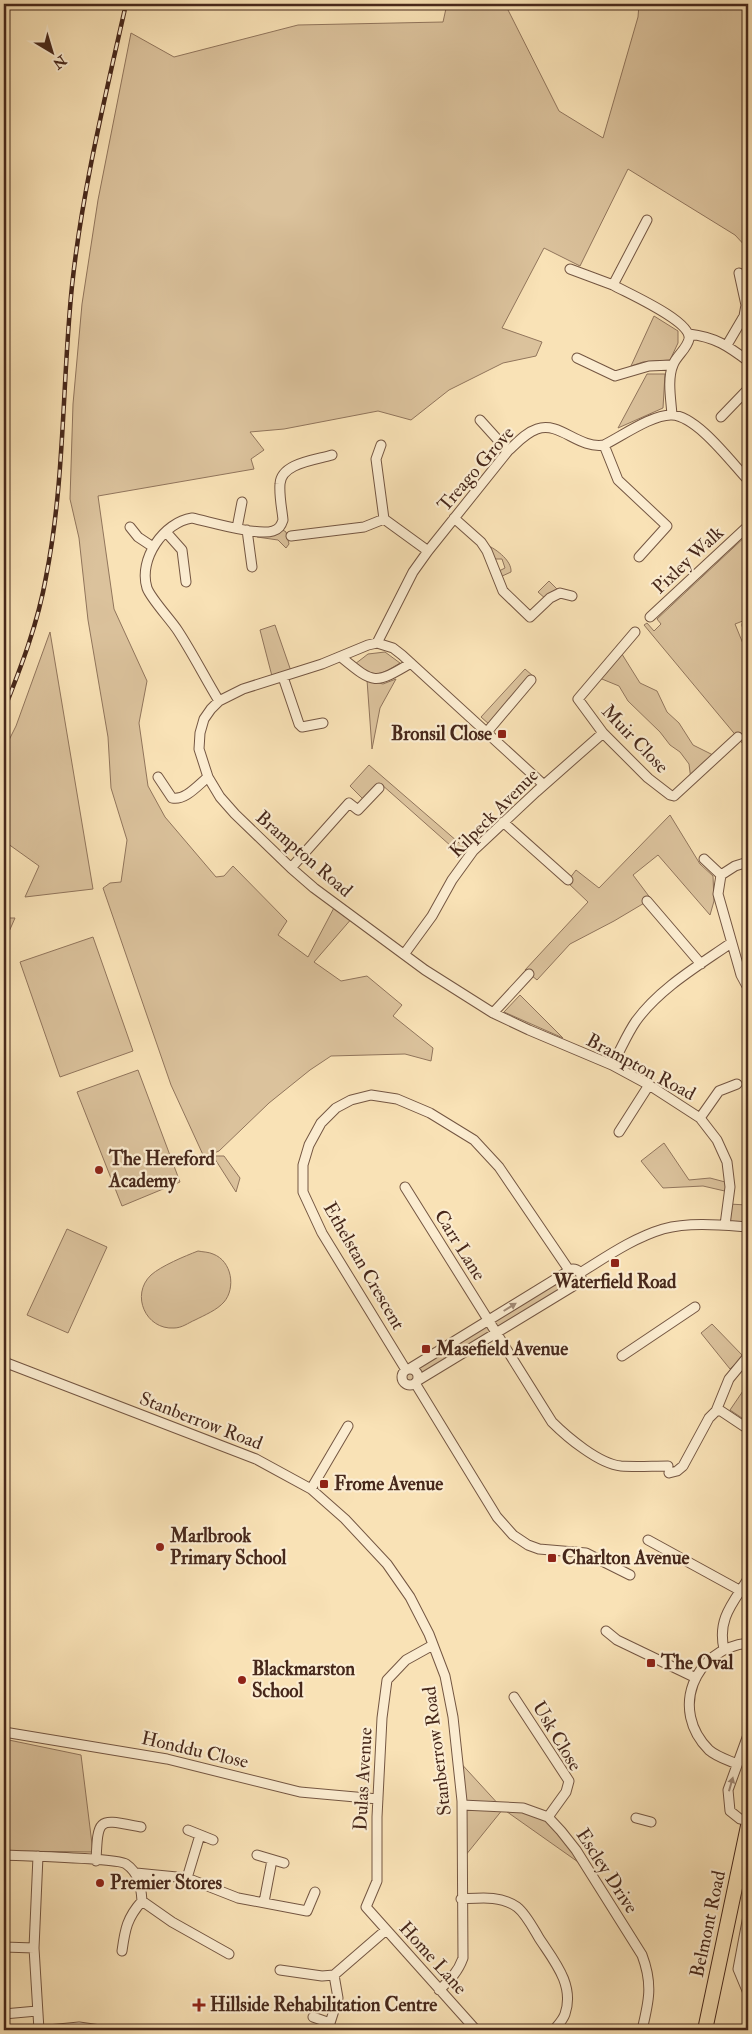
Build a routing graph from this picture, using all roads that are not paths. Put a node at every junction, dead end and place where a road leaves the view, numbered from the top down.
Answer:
1 (647, 220) dead end
2 (570, 269) dead end
3 (739, 273) dead end
4 (613, 285) junction
5 (689, 334) junction
6 (727, 345) junction
7 (577, 358) dead end
8 (748, 361) edge
9 (672, 365) junction
10 (748, 389) edge
11 (672, 415) junction
12 (721, 417) dead end
13 (480, 420) dead end
14 (604, 444) junction
15 (381, 445) dead end
16 (508, 451) junction
17 (332, 455) dead end
18 (748, 480) edge
19 (242, 502) dead end
20 (454, 518) junction
21 (384, 519) junction
22 (748, 526) edge
23 (130, 527) dead end
24 (238, 528) junction
25 (247, 530) junction
26 (166, 532) junction
27 (291, 536) dead end
28 (153, 547) junction
29 (428, 551) junction
30 (639, 557) dead end
31 (252, 568) dead end
32 (186, 582) dead end
33 (572, 596) dead end
34 (650, 617) dead end
35 (635, 632) dead end
36 (378, 643) junction
37 (341, 657) junction
38 (411, 663) junction
39 (283, 677) junction
40 (531, 680) dead end
41 (219, 701) junction
42 (323, 723) dead end
43 (487, 732) junction
44 (603, 732) junction
45 (738, 737) dead end
46 (158, 777) dead end
47 (208, 778) junction
48 (544, 785) junction
49 (379, 788) dead end
50 (503, 822) junction
51 (704, 859) dead end
52 (748, 862) edge
53 (291, 868) junction
54 (721, 874) junction
55 (568, 880) dead end
56 (647, 901) dead end
57 (731, 943) junction
58 (404, 954) junction
59 (701, 964) junction
60 (528, 974) dead end
61 (748, 988) edge
62 (493, 1013) junction
63 (612, 1065) junction
64 (737, 1084) dead end
65 (649, 1085) junction
66 (700, 1118) junction
67 (619, 1132) dead end
68 (405, 1187) dead end
69 (725, 1225) junction
70 (748, 1227) edge
71 (568, 1271) junction
72 (580, 1273) junction
73 (575, 1285) junction
74 (695, 1307) dead end
75 (488, 1321) junction
76 (496, 1334) junction
77 (622, 1356) dead end
78 (748, 1356) edge
79 (4, 1362) edge
80 (408, 1370) junction
81 (416, 1382) junction
82 (716, 1411) junction
83 (348, 1426) dead end
84 (748, 1429) edge
85 (311, 1489) junction
86 (648, 1540) dead end
87 (630, 1575) dead end
88 (748, 1579) edge
89 (741, 1591) junction
90 (606, 1631) dead end
91 (748, 1642) edge
92 (433, 1645) junction
93 (724, 1649) junction
94 (696, 1678) junction
95 (514, 1697) dead end
96 (4, 1732) edge
97 (748, 1735) edge
98 (737, 1764) junction
99 (378, 1799) junction
100 (462, 1805) junction
101 (548, 1818) junction
102 (636, 1818) dead end
103 (748, 1821) edge
104 (651, 1822) dead end
105 (748, 1826) edge
106 (141, 1827) dead end
107 (188, 1830) dead end
108 (200, 1835) junction
109 (213, 1840) dead end
110 (4, 1856) edge
111 (38, 1856) junction
112 (257, 1856) dead end
113 (272, 1860) junction
114 (96, 1861) junction
115 (284, 1863) dead end
116 (136, 1873) junction
117 (187, 1878) junction
118 (315, 1892) dead end
119 (461, 1899) junction
120 (142, 1901) junction
121 (264, 1902) junction
122 (366, 1907) joint
123 (748, 1916) edge
124 (386, 1930) junction
125 (4, 1947) edge
126 (34, 1948) junction
127 (122, 1951) dead end
128 (229, 1954) dead end
129 (280, 1970) dead end
130 (334, 1975) junction
131 (439, 1990) junction
132 (748, 1993) edge
133 (37, 2011) junction
134 (4, 2014) edge
135 (313, 2017) dead end
136 (39, 2030) edge
137 (48, 2030) edge
138 (100, 2030) edge
139 (476, 2030) edge
140 (554, 2030) edge
141 (642, 2030) edge
142 (705, 2030) edge

1 - 4 street
2 - 4 street
3 - 6 street
4 - 5 street
5 - 6 street
5 - 9 street
6 - 8 street
7 - 9 street
9 - 11 street
10 - 12 street
11 - 14 street
11 - 18 street
13 - 16 street
14 - 16 street, Treago Grove
14 - 30 street
15 - 21 street
16 - 20 street, Treago Grove
17 - 25 street
19 - 24 street
20 - 29 street, Treago Grove
20 - 33 street
21 - 27 street
21 - 29 street
22 - 34 street, Pixley Walk
23 - 28 street
24 - 25 street
24 - 26 street
25 - 31 street
26 - 28 street
26 - 32 street
28 - 41 street
29 - 36 street, Treago Grove
35 - 44 street, Muir Close
36 - 37 street
36 - 38 street
37 - 38 street
37 - 39 street
38 - 43 street
39 - 41 street
39 - 42 street
40 - 43 street
41 - 47 street, Brampton Road
43 - 48 street
44 - 45 street, Muir Close
44 - 48 street, Kilpeck Avenue
46 - 47 street
47 - 53 street, Brampton Road
48 - 50 street, Kilpeck Avenue
49 - 53 street
50 - 55 street
50 - 58 street, Kilpeck Avenue
51 - 54 street
52 - 54 street
53 - 58 street, Brampton Road
54 - 57 street
56 - 59 street
57 - 59 street
57 - 61 street
58 - 62 street, Brampton Road
59 - 63 street
60 - 62 street
62 - 63 street, Brampton Road
63 - 65 street, Brampton Road
64 - 66 street
65 - 66 street, Brampton Road
65 - 67 street
66 - 69 street, Brampton Road
68 - 75 street, Carr Lane
69 - 70 street
69 - 72 street
71 - 72 street
71 - 73 street
75 -> 71 street
71 - 80 street, Ethelstan Crescent
72 - 73 street
73 - 76 street
74 - 77 street
75 - 76 street, Carr Lane
75 - 80 street
76 - 81 street
76 - 82 street, Carr Lane
78 - 82 street
79 - 85 street, Stanberrow Road
80 - 81 street
80 - 81 street
81 - 87 street
82 - 84 street
83 - 85 street
85 - 92 street, Stanberrow Road
86 - 89 street
88 - 89 street
89 - 93 street
90 - 94 street
91 - 93 street
92 - 99 street, Dulas Avenue
92 - 100 street, Stanberrow Road
93 - 94 street
94 - 98 street
95 - 101 street, Usk Close
96 - 99 street, Honddu Close
97 - 98 street
103 -> 98 street
99 - 122 street, Dulas Avenue
100 - 101 street, Escley Drive
100 - 119 street, Stanberrow Road
101 - 141 street, Escley Drive
102 - 104 street
105 - 142 highway, Belmont Road
106 - 114 street
107 - 108 street
108 - 109 street
108 - 117 street
110 - 111 street
111 - 114 street
111 - 126 street
112 - 113 street
113 - 115 street
113 - 121 street
114 - 116 street
116 - 117 street
116 - 120 street
117 - 121 street
118 - 121 street
119 - 131 street, Stanberrow Road
119 - 140 street
120 - 127 street
120 - 128 street
122 - 124 street, Home Lane
123 - 132 street, Belmont Road
124 - 130 street
124 - 131 street, Home Lane
125 - 126 street
126 - 133 street
129 - 130 street
130 - 135 street
131 - 139 street, Home Lane
133 - 134 street
133 - 136 street
137 - 138 street

